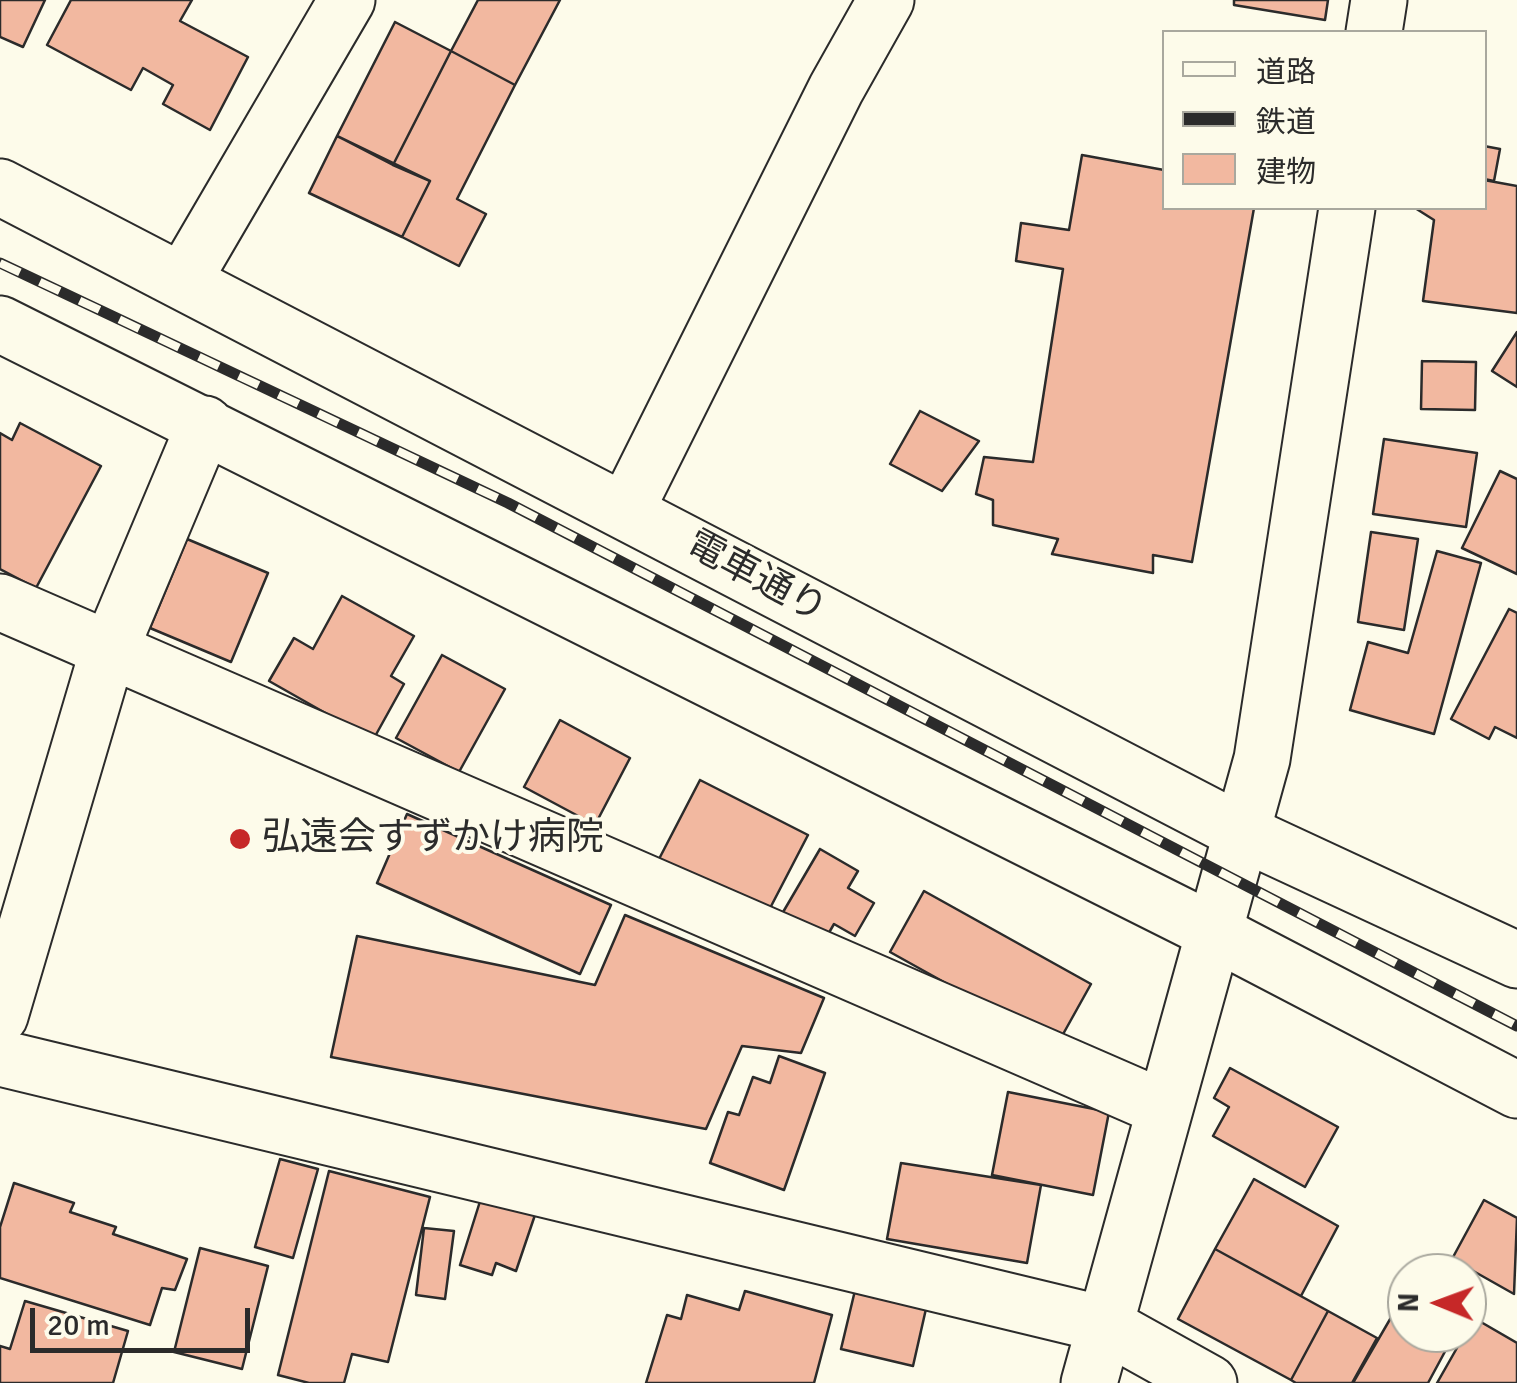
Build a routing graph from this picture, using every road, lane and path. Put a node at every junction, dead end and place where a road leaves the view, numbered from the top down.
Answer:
1 (347, 0) edge
2 (886, 0) edge
3 (1380, 0) edge
4 (1374, 30) edge
5 (0, 187) edge
6 (1348, 210) edge
7 (184, 279) junction
8 (0, 324) edge
9 (205, 424) junction
10 (626, 510) junction
11 (0, 602) edge
12 (109, 653) junction
13 (1242, 832) junction
14 (1212, 931) junction
15 (1517, 960) edge
16 (0, 1016) edge
17 (0, 1058) edge
18 (1517, 1090) edge
19 (1163, 1108) junction
20 (1103, 1324) junction
21 (1089, 1383) edge
22 (1209, 1383) edge

1 - 7 street
2 - 10 street
3 - 4 street
5 - 7 street, 電車通り
6 - 13 street
7 - 10 street, 電車通り
8 - 9 street
9 - 12 street
9 - 14 street
10 - 13 street, 電車通り
11 - 12 street
12 - 16 street
12 - 19 street
13 - 14 street
13 - 15 street, 電車通り
14 - 18 street
14 - 19 street
17 - 20 street
19 - 20 street
20 - 21 street
20 - 22 street

